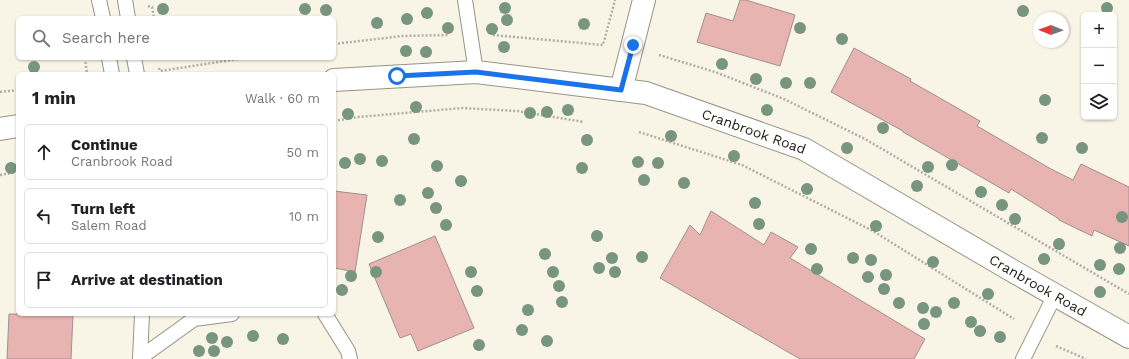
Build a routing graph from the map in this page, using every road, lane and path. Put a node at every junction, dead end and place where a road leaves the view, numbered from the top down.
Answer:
1 (99, 0) edge
2 (125, 0) edge
3 (465, 0) edge
4 (614, 0) edge
5 (644, 0) edge
6 (102, 16) edge
7 (128, 16) edge
8 (452, 35) dead end
9 (486, 35) dead end
10 (336, 44) edge
11 (659, 55) dead end
12 (85, 60) edge
13 (109, 60) edge
14 (134, 60) edge
15 (232, 60) edge
16 (159, 64) dead end
17 (87, 72) edge
18 (112, 72) edge
19 (137, 72) edge
20 (476, 72) junction
21 (336, 80) edge
22 (16, 90) edge
23 (621, 90) junction
24 (0, 92) edge
25 (336, 121) edge
26 (584, 122) dead end
27 (16, 126) edge
28 (0, 129) edge
29 (639, 132) dead end
30 (16, 172) edge
31 (0, 175) edge
32 (1129, 294) edge
33 (1055, 295) junction
34 (142, 316) edge
35 (193, 316) edge
36 (326, 316) edge
37 (1014, 319) dead end
38 (1129, 337) edge
39 (1056, 346) dead end
40 (140, 359) edge
41 (350, 359) edge
42 (1023, 359) edge
43 (1086, 359) edge

1 - 6 lane
2 - 7 lane
3 - 20 lane
4 - 9 path
5 - 23 street
8 - 10 path
11 - 32 path
12 - 17 path
13 - 18 lane
14 - 19 lane
15 - 16 path
20 - 21 street, Cranbrook Road
20 - 23 street, Cranbrook Road
22 - 24 path
23 - 33 street, Cranbrook Road
25 - 26 path
27 - 28 street
29 - 37 path
30 - 31 path
33 - 38 street, Cranbrook Road
33 - 42 lane
34 - 40 lane
35 - 40 lane
36 - 41 lane
39 - 43 path

